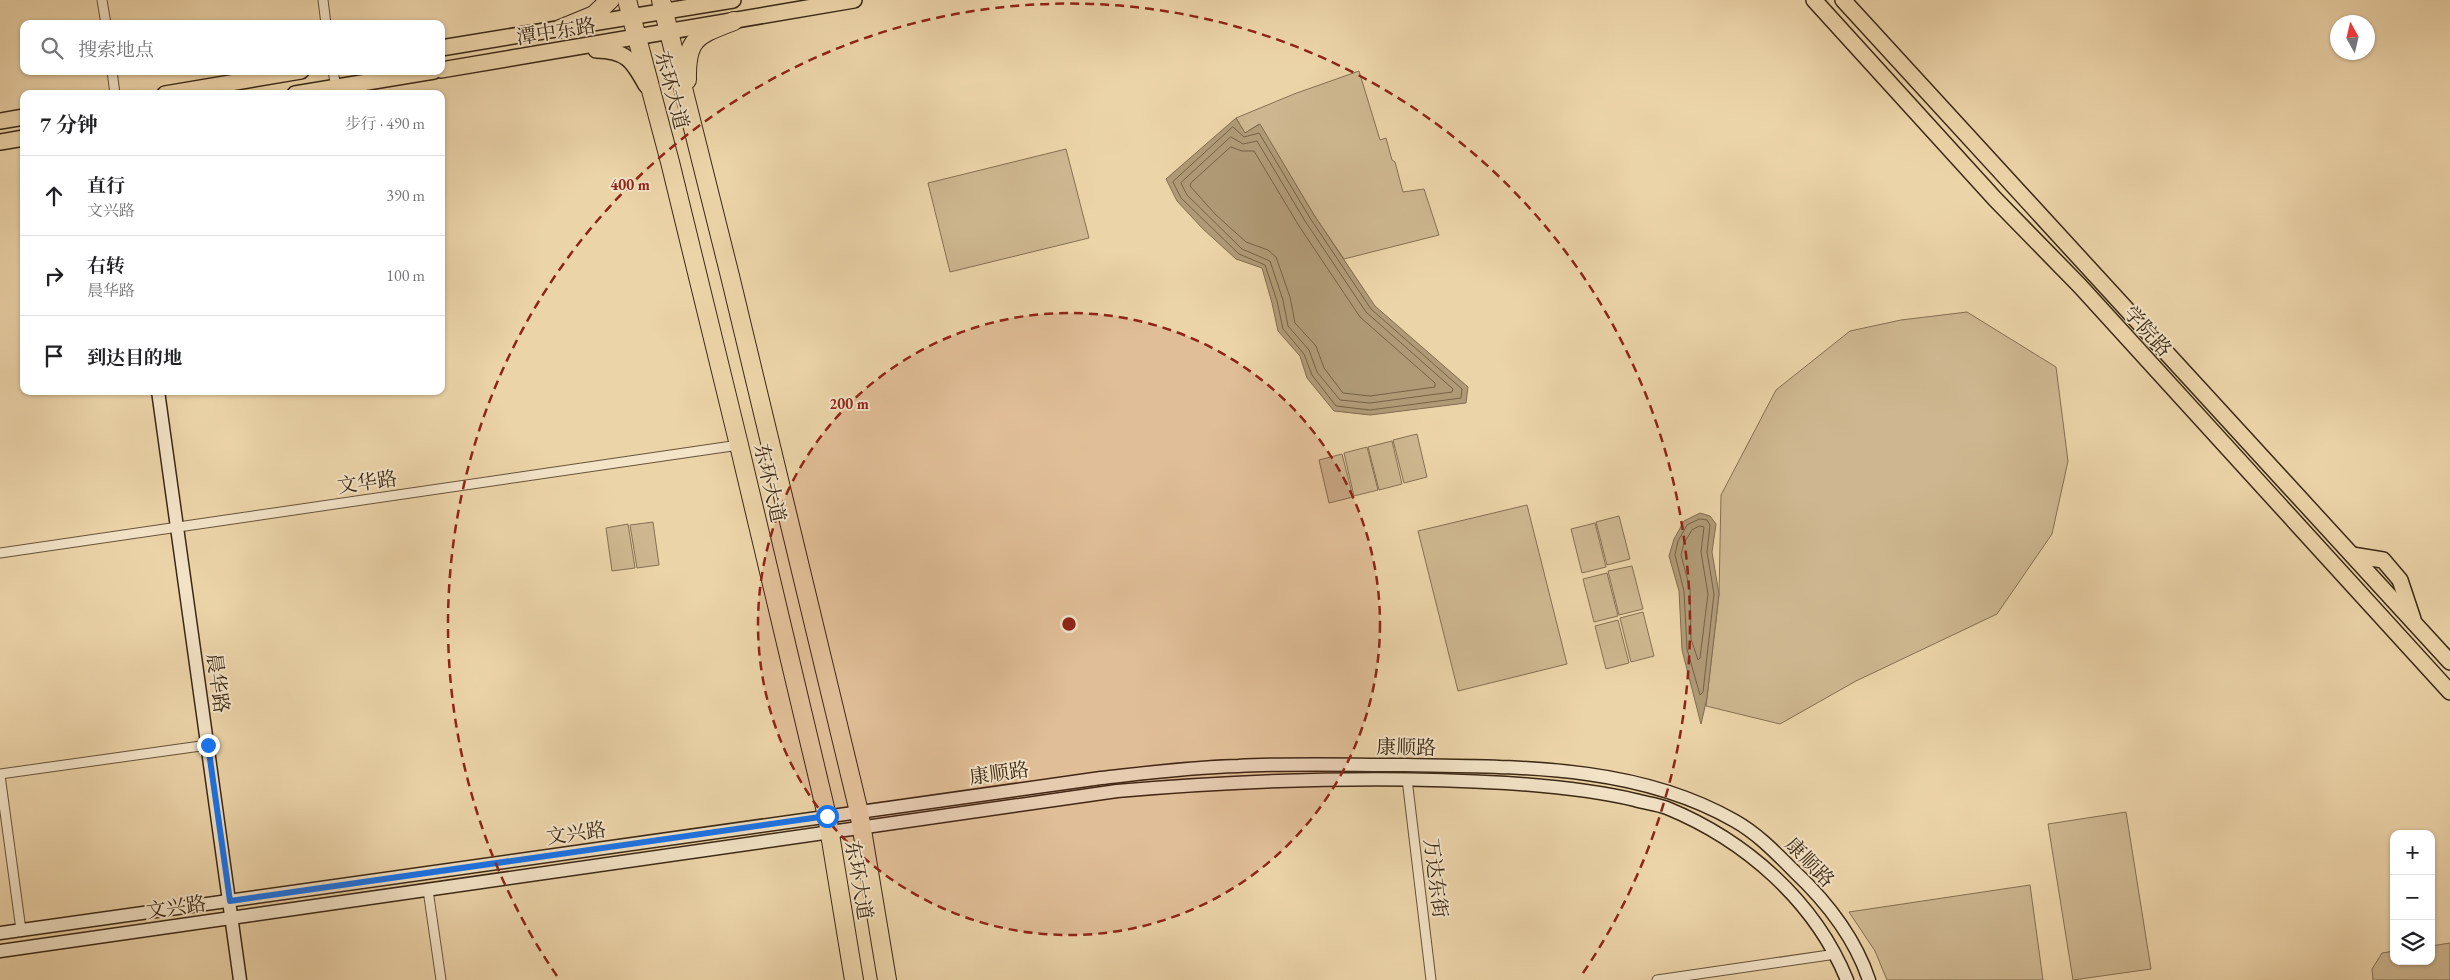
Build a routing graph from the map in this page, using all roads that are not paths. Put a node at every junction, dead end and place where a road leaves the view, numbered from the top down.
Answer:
1 (102, 0) edge
2 (322, 0) edge
3 (610, 0) edge
4 (721, 0) edge
5 (733, 0) edge
6 (854, 0) edge
7 (1814, 0) edge
8 (1843, 0) edge
9 (662, 6) edge
10 (629, 8) edge
11 (105, 20) edge
12 (325, 20) edge
13 (734, 21) junction
14 (560, 29) junction
15 (670, 32) junction
16 (637, 38) junction
17 (445, 47) edge
18 (567, 50) junction
19 (445, 69) edge
20 (113, 75) edge
21 (277, 75) edge
22 (334, 75) edge
23 (410, 75) edge
24 (336, 87) junction
25 (114, 90) edge
26 (189, 90) edge
27 (318, 90) edge
28 (652, 96) junction
29 (688, 108) junction
30 (20, 118) edge
31 (0, 121) edge
32 (20, 139) edge
33 (0, 142) edge
34 (159, 395) edge
35 (740, 445) junction
36 (177, 528) junction
37 (0, 553) edge
38 (2450, 662) edge
39 (2450, 692) edge
40 (208, 745) junction
41 (0, 775) edge
42 (1407, 780) junction
43 (861, 820) junction
44 (828, 825) junction
45 (428, 890) junction
46 (230, 901) junction
47 (232, 918) junction
48 (21, 930) junction
49 (0, 933) edge
50 (0, 951) edge
51 (1836, 954) junction
52 (240, 980) edge
53 (441, 980) edge
54 (854, 980) edge
55 (887, 980) edge
56 (1431, 980) edge
57 (1657, 980) edge
58 (1847, 980) edge
59 (1869, 980) edge

1 - 11 street
2 - 12 street
3 - 14 highway
4 - 5 main road
5 - 9 main road, 潭中东路
6 - 13 main road, 潭中东路
7 - 39 main road, 学院路
8 - 38 main road, 学院路
9 - 10 main road, 潭中东路
9 - 15 highway, 东环大道
10 - 14 main road, 潭中东路
10 - 16 highway, 东环大道
13 - 15 main road, 潭中东路
13 - 29 highway
14 - 17 main road, 潭中东路
15 - 16 main road, 潭中东路
15 - 29 highway, 东环大道
16 - 18 main road, 潭中东路
16 - 28 highway, 东环大道
18 - 19 main road, 潭中东路
18 - 28 main road
20 - 25 street
21 - 26 main road
22 - 24 street
23 - 24 main road
24 - 27 main road
28 - 35 highway, 东环大道
29 - 43 highway, 东环大道
30 - 31 main road
32 - 33 main road
34 - 36 main road, 晨华路
35 - 36 street, 文华路
35 - 44 highway, 东环大道
36 - 37 street, 文华路
36 - 40 main road, 晨华路
40 - 41 street
40 - 46 main road, 晨华路
41 - 48 street
42 - 43 main road, 康顺路
42 - 51 main road, 康顺路
42 - 56 street, 万达东街
43 - 44 main road, 文兴路
43 - 55 highway, 东环大道
43 - 59 main road, 康顺路
44 - 45 main road, 文兴路
44 - 46 main road, 文兴路
44 - 54 highway, 东环大道
45 - 47 main road, 文兴路
45 - 53 street
46 - 47 main road, 晨华路
46 - 48 main road, 文兴路
47 - 50 main road, 文兴路
47 - 52 main road, 晨华路
48 - 49 main road, 文兴路
51 - 57 street
51 - 58 main road, 康顺路

